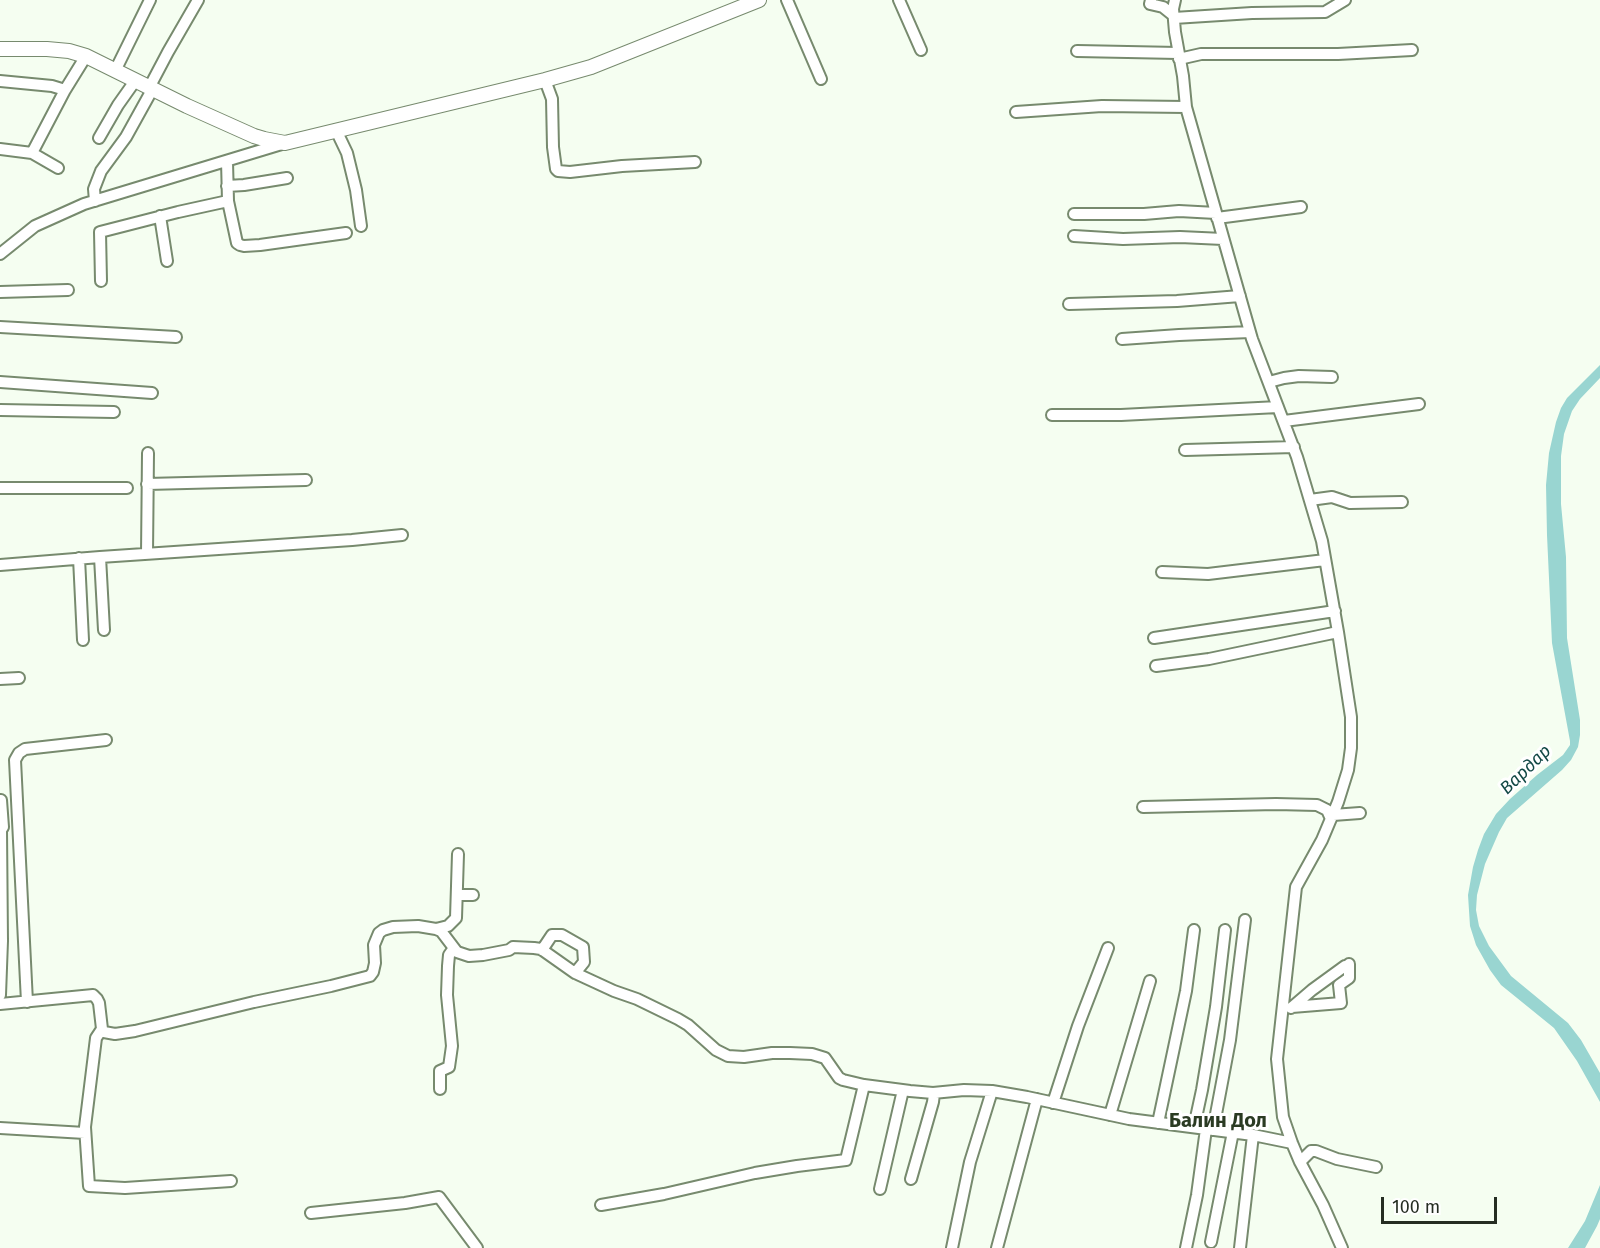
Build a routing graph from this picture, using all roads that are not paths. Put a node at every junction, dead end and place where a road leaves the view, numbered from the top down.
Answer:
1 (150, 0) edge
2 (198, 0) edge
3 (759, 0) edge
4 (787, 0) edge
5 (899, 0) edge
6 (1151, 0) edge
7 (1175, 0) edge
8 (1345, 0) edge
9 (1174, 16) junction
10 (0, 50) edge
11 (921, 50) dead end
12 (1412, 50) dead end
13 (1077, 51) dead end
14 (86, 56) junction
15 (1179, 56) junction
16 (115, 71) junction
17 (821, 79) dead end
18 (545, 80) junction
19 (0, 81) edge
20 (135, 81) junction
21 (151, 89) junction
22 (64, 90) junction
23 (1186, 107) junction
24 (1016, 112) dead end
25 (336, 130) junction
26 (99, 138) dead end
27 (285, 143) junction
28 (0, 149) edge
29 (32, 153) junction
30 (226, 161) junction
31 (695, 162) dead end
32 (58, 168) dead end
33 (287, 178) dead end
34 (227, 186) junction
35 (95, 201) junction
36 (228, 201) junction
37 (1301, 207) dead end
38 (1074, 214) dead end
39 (160, 216) junction
40 (1216, 216) junction
41 (361, 226) dead end
42 (346, 233) dead end
43 (1074, 236) dead end
44 (1223, 239) junction
45 (0, 254) edge
46 (167, 261) dead end
47 (101, 281) dead end
48 (68, 290) dead end
49 (0, 292) edge
50 (1240, 296) junction
51 (1069, 304) dead end
52 (0, 327) edge
53 (1250, 332) junction
54 (176, 337) dead end
55 (1122, 339) dead end
56 (1332, 377) dead end
57 (0, 382) edge
58 (1269, 382) junction
59 (152, 393) dead end
60 (1419, 404) dead end
61 (1278, 407) junction
62 (0, 410) edge
63 (114, 412) dead end
64 (1052, 414) dead end
65 (1284, 421) junction
66 (1294, 447) junction
67 (1185, 450) dead end
68 (148, 453) dead end
69 (306, 480) dead end
70 (147, 484) junction
71 (0, 488) edge
72 (127, 488) dead end
73 (1310, 500) junction
74 (1402, 502) dead end
75 (402, 534) dead end
76 (147, 554) junction
77 (100, 557) junction
78 (79, 558) junction
79 (1325, 560) junction
80 (0, 565) edge
81 (1162, 572) dead end
82 (1335, 611) junction
83 (104, 630) dead end
84 (1338, 632) junction
85 (1154, 638) dead end
86 (83, 640) dead end
87 (1156, 666) dead end
88 (19, 678) dead end
89 (0, 679) edge
90 (106, 740) dead end
91 (1, 800) edge
92 (1143, 807) dead end
93 (1360, 813) dead end
94 (1332, 817) junction
95 (1, 829) edge
96 (458, 854) dead end
97 (457, 895) junction
98 (473, 895) dead end
99 (1245, 920) dead end
100 (436, 929) junction
101 (1194, 930) dead end
102 (1225, 930) dead end
103 (454, 948) junction
104 (1108, 948) dead end
105 (542, 950) junction
106 (575, 973) junction
107 (1150, 981) dead end
108 (0, 994) edge
109 (27, 1002) junction
110 (0, 1004) edge
111 (1292, 1007) junction
112 (1280, 1023) junction
113 (102, 1029) junction
114 (864, 1084) junction
115 (440, 1089) dead end
116 (903, 1090) junction
117 (992, 1091) junction
118 (933, 1092) junction
119 (1037, 1099) junction
120 (1053, 1102) junction
121 (1110, 1115) junction
122 (1158, 1123) junction
123 (1194, 1127) junction
124 (0, 1128) edge
125 (1209, 1129) junction
126 (1233, 1132) junction
127 (85, 1133) junction
128 (1253, 1135) junction
129 (1292, 1143) junction
130 (1300, 1161) junction
131 (1376, 1167) dead end
132 (911, 1179) dead end
133 (231, 1181) dead end
134 (880, 1189) dead end
135 (602, 1205) dead end
136 (311, 1213) dead end
137 (1211, 1242) dead end
138 (477, 1248) edge
139 (952, 1248) edge
140 (997, 1248) edge
141 (1186, 1248) edge
142 (1240, 1248) edge
143 (1342, 1248) edge

1 - 16 street
2 - 21 street
3 - 18 main road
4 - 17 street
5 - 11 street
6 - 9 street
7 - 9 street
8 - 9 street
9 - 15 street
10 - 14 main road
12 - 15 street
13 - 15 street
14 - 16 main road
14 - 22 street
15 - 23 street
16 - 20 main road
18 - 25 main road
18 - 31 street
19 - 22 street
20 - 21 main road
20 - 26 street
21 - 27 main road
21 - 35 street
22 - 29 street
23 - 24 street
23 - 40 street
25 - 27 main road
25 - 41 street
27 - 30 street
28 - 29 street
29 - 32 street
30 - 34 street
30 - 35 street
33 - 34 street
34 - 36 street
35 - 45 street
36 - 39 street
36 - 42 street
37 - 40 street
38 - 40 street
39 - 46 street
39 - 47 street
40 - 44 street
43 - 44 street
44 - 50 street
48 - 49 street
50 - 51 street
50 - 53 street
52 - 54 street
53 - 55 street
53 - 58 street
56 - 58 street
57 - 59 street
58 - 61 street
60 - 65 street
61 - 64 street
61 - 65 street
62 - 63 street
65 - 66 street
66 - 67 street
66 - 73 street
68 - 70 street
69 - 70 street
70 - 76 street
71 - 72 street
73 - 74 street
73 - 79 street
75 - 76 street
76 - 77 street
77 - 78 street
77 - 83 street
78 - 80 street
78 - 86 street
79 - 81 street
79 - 82 street
82 - 84 street
82 - 85 street
84 - 87 street
84 - 94 street
88 - 89 street
90 - 109 street
91 - 95 street
92 - 94 street
93 - 94 street
94 - 112 street
95 - 108 street
96 - 97 street
97 - 98 street
97 - 100 street
99 - 125 street
100 - 103 street
100 - 113 street
101 - 122 street
102 - 123 street
103 - 105 street
103 - 115 street
104 - 120 street
105 - 106 street
105 - 106 street
106 - 114 street
107 - 121 street
109 - 110 street
109 - 113 street
111 - 111 street
111 - 112 street
112 - 129 street
113 - 127 street
114 - 116 street
114 - 135 street
116 - 118 street
116 - 134 street
117 - 118 street
117 - 119 street
117 - 139 street
118 - 132 street
119 - 120 street
119 - 140 street
120 - 121 street
121 - 122 street
122 - 123 street
123 - 125 street
124 - 127 street
125 - 126 street
125 - 141 street
126 - 128 street
126 - 137 street
127 - 133 street
128 - 129 street
128 - 142 street
129 - 130 street
130 - 131 street
130 - 143 street
136 - 138 street

